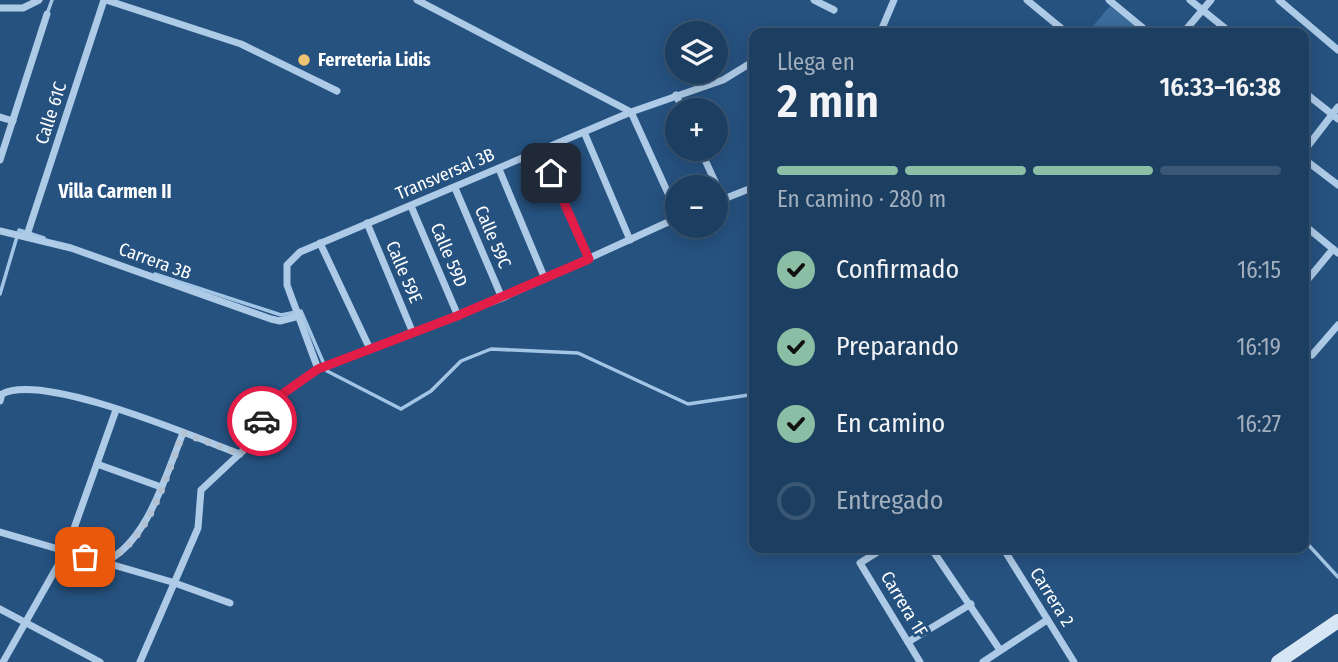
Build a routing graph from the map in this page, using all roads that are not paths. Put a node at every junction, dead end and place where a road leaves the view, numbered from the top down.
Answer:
1 (38, 0) edge
2 (105, 0) edge
3 (417, 0) edge
4 (814, 0) edge
5 (894, 0) edge
6 (1027, 0) edge
7 (1109, 0) edge
8 (1190, 0) edge
9 (1211, 0) edge
10 (1279, 0) edge
11 (2, 8) edge
12 (834, 10) dead end
13 (1203, 10) junction
14 (47, 14) dead end
15 (0, 18) edge
16 (882, 28) edge
17 (1061, 28) edge
18 (1143, 28) edge
19 (1187, 28) edge
20 (1225, 28) edge
21 (1338, 50) edge
22 (749, 64) edge
23 (337, 91) dead end
24 (676, 95) junction
25 (1309, 96) edge
26 (677, 98) edge
27 (1338, 107) edge
28 (631, 112) junction
29 (0, 117) edge
30 (1335, 117) edge
31 (13, 121) junction
32 (584, 132) junction
33 (1309, 145) edge
34 (541, 151) junction
35 (0, 160) edge
36 (1309, 163) edge
37 (499, 169) junction
38 (1338, 185) edge
39 (455, 188) junction
40 (665, 189) edge
41 (749, 189) edge
42 (728, 197) edge
43 (411, 206) junction
44 (665, 222) edge
45 (367, 223) junction
46 (1309, 229) edge
47 (0, 231) edge
48 (27, 235) junction
49 (630, 240) junction
50 (320, 243) junction
51 (1336, 251) edge
52 (589, 259) junction
53 (545, 279) junction
54 (1309, 279) edge
55 (502, 298) junction
56 (299, 316) junction
57 (457, 316) junction
58 (1338, 325) edge
59 (413, 333) junction
60 (370, 349) junction
61 (1312, 355) dead end
62 (318, 369) junction
63 (0, 401) edge
64 (116, 410) junction
65 (183, 433) junction
66 (240, 454) junction
67 (97, 464) junction
68 (161, 487) junction
69 (0, 532) edge
70 (66, 551) junction
71 (876, 553) edge
72 (935, 553) edge
73 (1006, 553) edge
74 (103, 562) junction
75 (172, 582) junction
76 (230, 603) dead end
77 (971, 604) junction
78 (0, 609) edge
79 (1047, 620) junction
80 (1338, 621) edge
81 (26, 623) junction
82 (908, 642) junction
83 (1000, 650) junction
84 (3, 662) edge
85 (100, 662) edge
86 (140, 662) edge
87 (920, 662) edge
88 (983, 662) edge
89 (1074, 662) edge
90 (1279, 662) edge

1 - 11 street
2 - 23 street
2 - 48 street, Calle 61C
3 - 28 street
4 - 12 street
5 - 16 street
6 - 17 street
7 - 18 street
8 - 13 street
9 - 13 street
10 - 21 street
11 - 15 street
13 - 19 street
13 - 20 street
14 - 31 street
22 - 24 street, Transversal 3B
24 - 26 street
24 - 28 street, Transversal 3B
25 - 30 street
27 - 30 street
28 - 32 street, Transversal 3B
28 - 40 street
29 - 31 street
30 - 33 street
31 - 35 street
32 - 34 street, Transversal 3B
32 - 49 street
34 - 37 street, Transversal 3B
34 - 52 street
36 - 38 street
37 - 39 street, Transversal 3B
37 - 53 street
39 - 43 street, Transversal 3B
39 - 55 street, Calle 59C
41 - 42 street
43 - 45 street, Transversal 3B
43 - 57 street, Calle 59D
44 - 49 street
45 - 50 street, Transversal 3B
45 - 59 street, Calle 59E
46 - 51 street
47 - 48 street, Carrera 3B
48 - 56 street, Carrera 3B
49 - 52 street
50 - 56 street, Transversal 3B
50 - 60 street
51 - 54 street
52 - 53 street
53 - 55 street
55 - 57 street
56 - 62 street
57 - 59 street
58 - 61 street
59 - 60 street
60 - 62 street
62 - 66 street
63 - 64 street
64 - 65 street
64 - 67 street
65 - 66 street
65 - 68 street
66 - 75 street
67 - 68 street
67 - 70 street
68 - 74 street
69 - 70 street
70 - 74 street
70 - 81 street
71 - 82 street, Carrera 1F
72 - 77 street
73 - 79 street, Carrera 2
74 - 75 street
75 - 76 street
75 - 86 street
77 - 82 street
77 - 83 street
78 - 81 street
79 - 83 street
79 - 89 street, Carrera 2
80 - 90 main road
81 - 84 street
81 - 85 street
82 - 87 street, Carrera 1F
83 - 88 street

